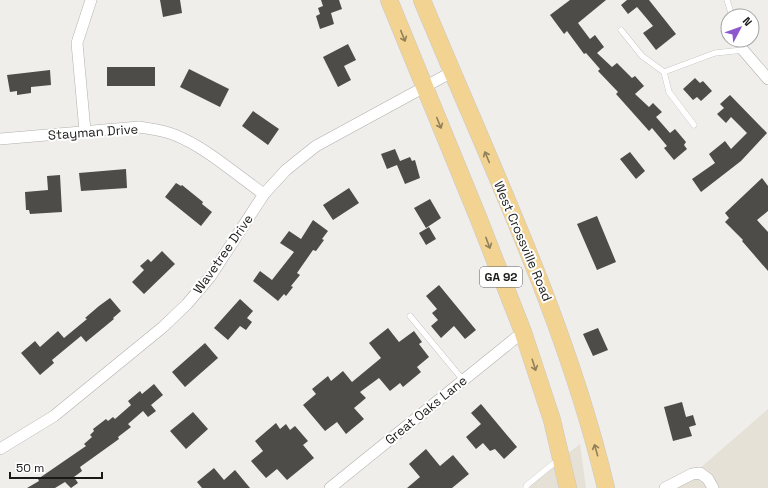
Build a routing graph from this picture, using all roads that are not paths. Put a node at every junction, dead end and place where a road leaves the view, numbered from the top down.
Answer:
1 (90, 0) edge
2 (389, 0) edge
3 (422, 0) edge
4 (621, 30) dead end
5 (732, 48) edge
6 (744, 48) edge
7 (452, 72) junction
8 (664, 72) junction
9 (768, 79) edge
10 (424, 87) junction
11 (694, 125) dead end
12 (85, 131) junction
13 (0, 138) edge
14 (264, 194) junction
15 (410, 316) dead end
16 (522, 332) junction
17 (463, 380) junction
18 (0, 449) edge
19 (561, 457) junction
20 (330, 488) edge
21 (526, 488) edge
22 (568, 488) edge
23 (606, 488) edge
24 (665, 488) edge
25 (713, 488) edge

1 - 12 street
2 -> 10 main road, GA 92
3 - 7 main road, West Crossville Road / GA 92
4 - 8 lane
5 - 8 lane
6 - 9 street
7 - 10 street, Wavetree Drive
23 -> 7 main road, West Crossville Road / GA 92
8 - 11 lane
10 - 14 street, Wavetree Drive
10 -> 16 main road, GA 92
12 - 13 street, Stayman Drive
12 - 14 street, Stayman Drive
14 - 18 street, Wavetree Drive
15 - 17 lane
16 - 17 street, Great Oaks Lane
16 -> 19 main road, GA 92
17 - 20 street, Great Oaks Lane
19 - 21 lane
19 - 22 main road, GA 92
24 - 25 street

